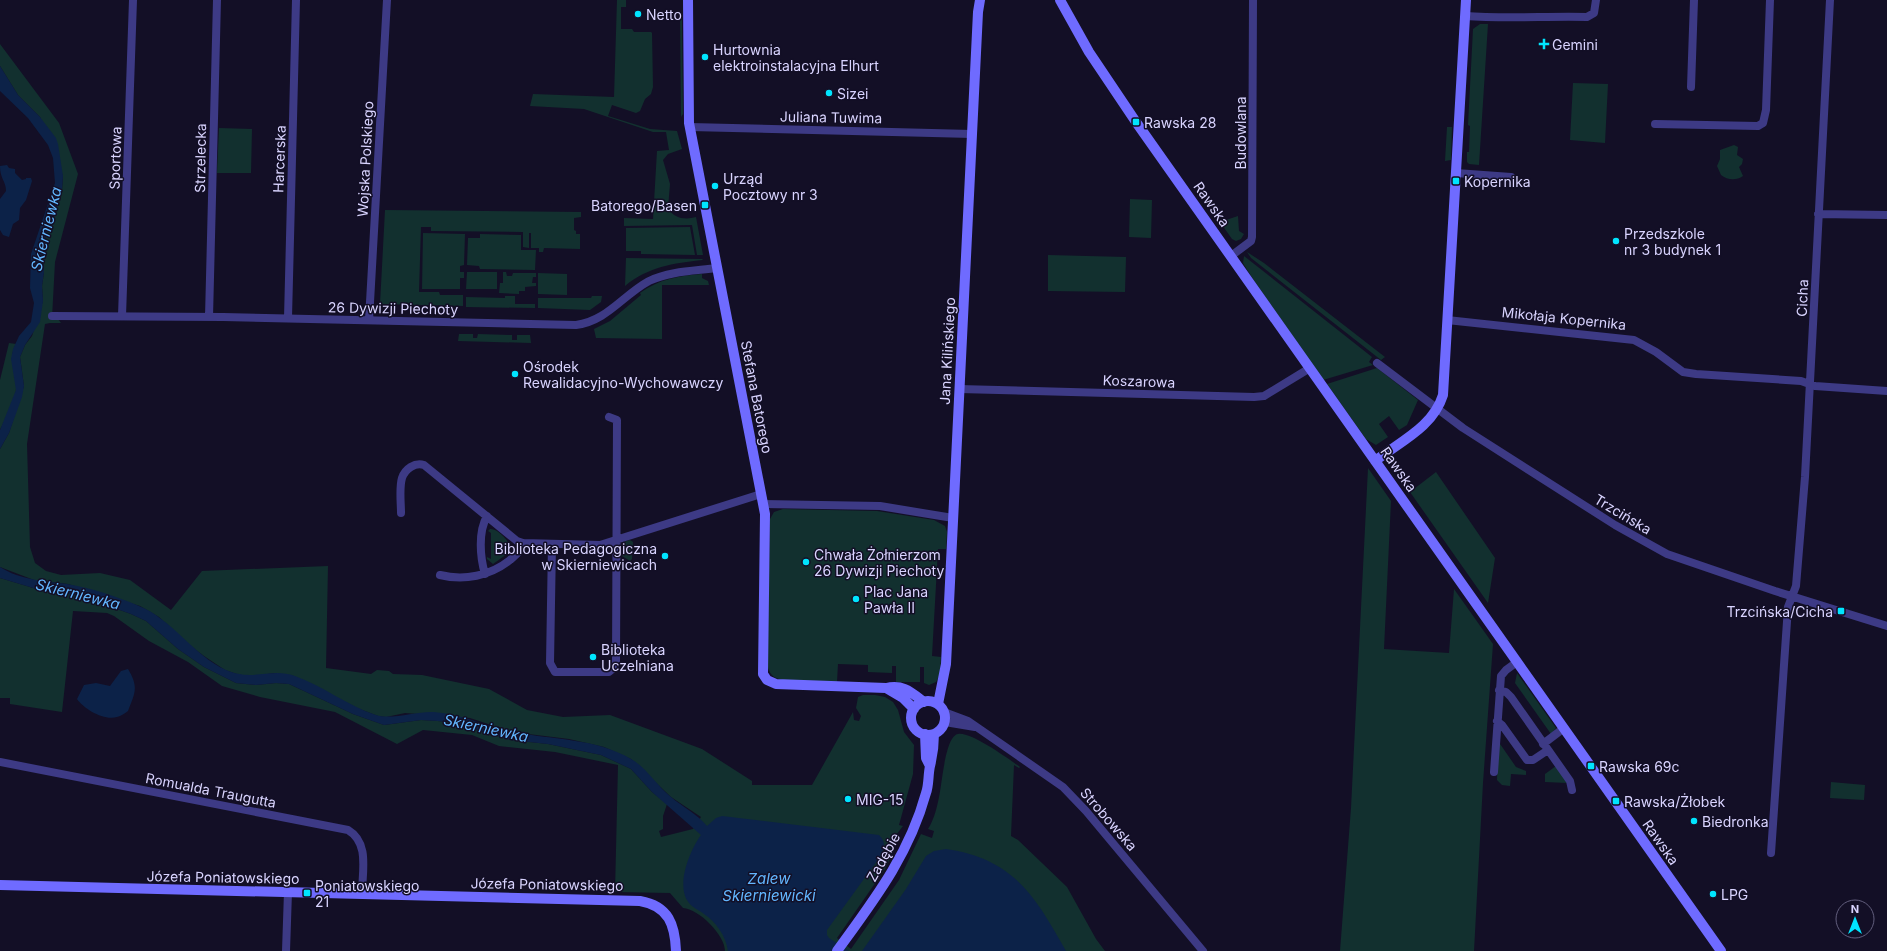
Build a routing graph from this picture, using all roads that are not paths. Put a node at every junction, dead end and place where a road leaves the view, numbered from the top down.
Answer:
1 (133, 0) edge
2 (217, 0) edge
3 (296, 0) edge
4 (387, 0) edge
5 (688, 0) edge
6 (980, 0) edge
7 (1060, 0) edge
8 (1253, 0) edge
9 (1466, 0) edge
10 (1596, 0) edge
11 (1694, 0) edge
12 (1770, 0) edge
13 (1830, 0) edge
14 (1465, 16) junction
15 (1691, 87) dead end
16 (1655, 124) dead end
17 (690, 126) junction
18 (972, 134) junction
19 (1456, 174) junction
20 (1511, 177) dead end
21 (1818, 214) junction
22 (1887, 215) edge
23 (1231, 256) junction
24 (718, 268) junction
25 (52, 316) dead end
26 (122, 316) junction
27 (209, 317) junction
28 (288, 318) junction
29 (369, 320) junction
30 (1447, 320) junction
31 (1377, 363) dead end
32 (1310, 368) junction
33 (1811, 385) junction
34 (959, 389) junction
35 (1887, 391) edge
36 (1438, 408) junction
37 (609, 417) dead end
38 (1375, 461) junction
39 (762, 499) junction
40 (401, 513) dead end
41 (487, 516) junction
42 (953, 518) junction
43 (616, 540) junction
44 (523, 543) junction
45 (552, 544) junction
46 (485, 574) junction
47 (440, 576) dead end
48 (1791, 596) junction
49 (1887, 626) edge
50 (1517, 662) junction
51 (886, 688) junction
52 (1499, 690) junction
53 (924, 702) junction
54 (914, 709) junction
55 (942, 712) junction
56 (1497, 721) junction
57 (1564, 728) junction
58 (930, 734) junction
59 (1546, 747) junction
60 (0, 762) edge
61 (1494, 772) dead end
62 (1572, 790) dead end
63 (1771, 853) dead end
64 (0, 885) edge
65 (288, 892) junction
66 (362, 894) junction
67 (286, 951) edge
68 (676, 951) edge
69 (837, 951) edge
70 (1203, 951) edge
71 (1721, 951) edge

1 - 26 street, Sportowa
2 - 27 street, Strzelecka
3 - 28 street, Harcerska
4 - 29 street, Wojska Polskiego
5 - 17 street, Stefana Batorego
6 - 18 street, Jana Kilińskiego
7 - 23 street, Rawska
8 - 23 street, Budowlana
9 - 14 street
10 - 14 street
11 - 15 street
12 - 16 street
13 - 21 street, Cicha
14 - 19 street
17 - 18 street, Juliana Tuwima
17 - 24 street, Stefana Batorego
18 - 34 street, Jana Kilińskiego
19 - 20 street
19 - 30 street
21 - 22 street
21 - 33 street, Cicha
23 - 32 street, Rawska
24 - 29 street, 26 Dywizji Piechoty
24 - 39 street, Stefana Batorego
25 - 26 street, 26 Dywizji Piechoty
26 - 27 street, 26 Dywizji Piechoty
27 - 28 street, 26 Dywizji Piechoty
28 - 29 street, 26 Dywizji Piechoty
30 - 33 street, Mikołaja Kopernika
30 - 36 street
31 - 36 street, Trzcińska
32 - 34 street, Koszarowa
32 - 38 street, Rawska
33 - 35 street, Mikołaja Kopernika
33 - 48 street, Cicha
34 - 42 street, Jana Kilińskiego
36 - 38 street
36 - 48 street, Trzcińska
37 - 43 street
38 - 50 street, Rawska
39 - 42 street
39 - 43 street
39 - 51 street, Stefana Batorego
40 - 41 street
41 - 44 street
41 - 46 street
42 - 55 street, Jana Kilińskiego
43 - 45 street
43 - 45 street
44 - 45 street
44 - 46 street
46 - 47 street
48 - 49 street, Trzcińska
48 - 63 street, Cicha
50 - 52 street
50 - 57 street, Rawska
51 - 53 street, Stefana Batorego
51 - 54 street, Stefana Batorego
52 - 56 street
52 - 59 street
53 - 54 street
53 - 55 street
54 - 58 street
55 - 58 street
55 - 70 street, Strobowska
56 - 59 street
56 - 61 street
57 - 59 street
57 - 71 street, Rawska
58 - 69 street, Zadębie
59 - 62 street
60 - 66 street, Romualda Traugutta
64 - 65 street, Józefa Poniatowskiego
65 - 66 street, Józefa Poniatowskiego
65 - 67 street
66 - 68 street, Józefa Poniatowskiego

